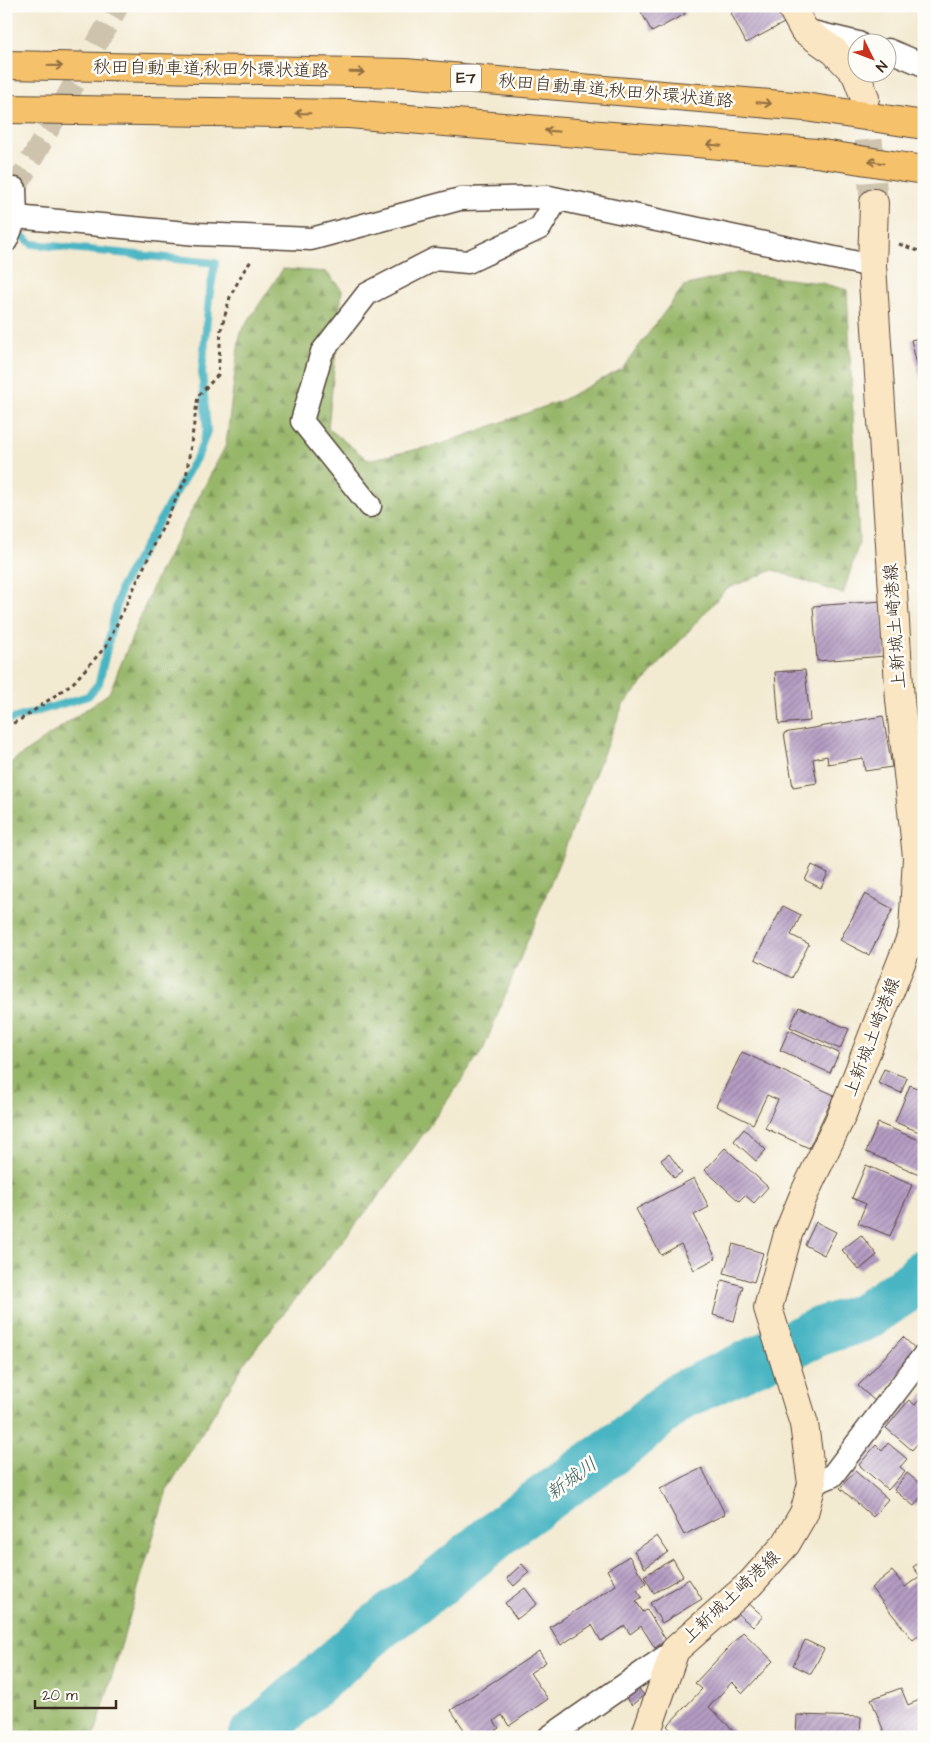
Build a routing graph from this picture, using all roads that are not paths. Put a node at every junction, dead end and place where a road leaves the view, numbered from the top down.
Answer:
1 (791, 6) edge
2 (804, 30) junction
3 (848, 41) edge
4 (898, 54) edge
5 (6, 65) edge
6 (924, 65) edge
7 (865, 98) tunnel mouth
8 (6, 109) edge
9 (924, 125) edge
10 (924, 170) edge
11 (15, 189) tunnel mouth
12 (557, 199) junction
13 (874, 203) tunnel mouth
14 (16, 217) junction
15 (6, 241) edge
16 (872, 266) junction
17 (370, 506) dead end
18 (921, 866) edge
19 (924, 1355) edge
20 (812, 1484) junction
21 (674, 1650) junction
22 (549, 1737) edge
23 (645, 1737) edge

1 - 2 main road
2 - 3 street
2 - 7 main road
4 - 6 street
5 -> 9 highway, 秋田自動車道;秋田外環状道路 / E7
10 -> 8 highway
11 - 14 street
12 - 14 street
12 - 16 street
12 - 17 street
13 - 16 main road, 上新城土崎港線
14 - 15 street
16 - 18 main road, 上新城土崎港線
18 - 20 main road, 上新城土崎港線
19 - 20 street
20 - 21 main road, 上新城土崎港線
21 - 22 street
21 - 23 main road, 上新城土崎港線

